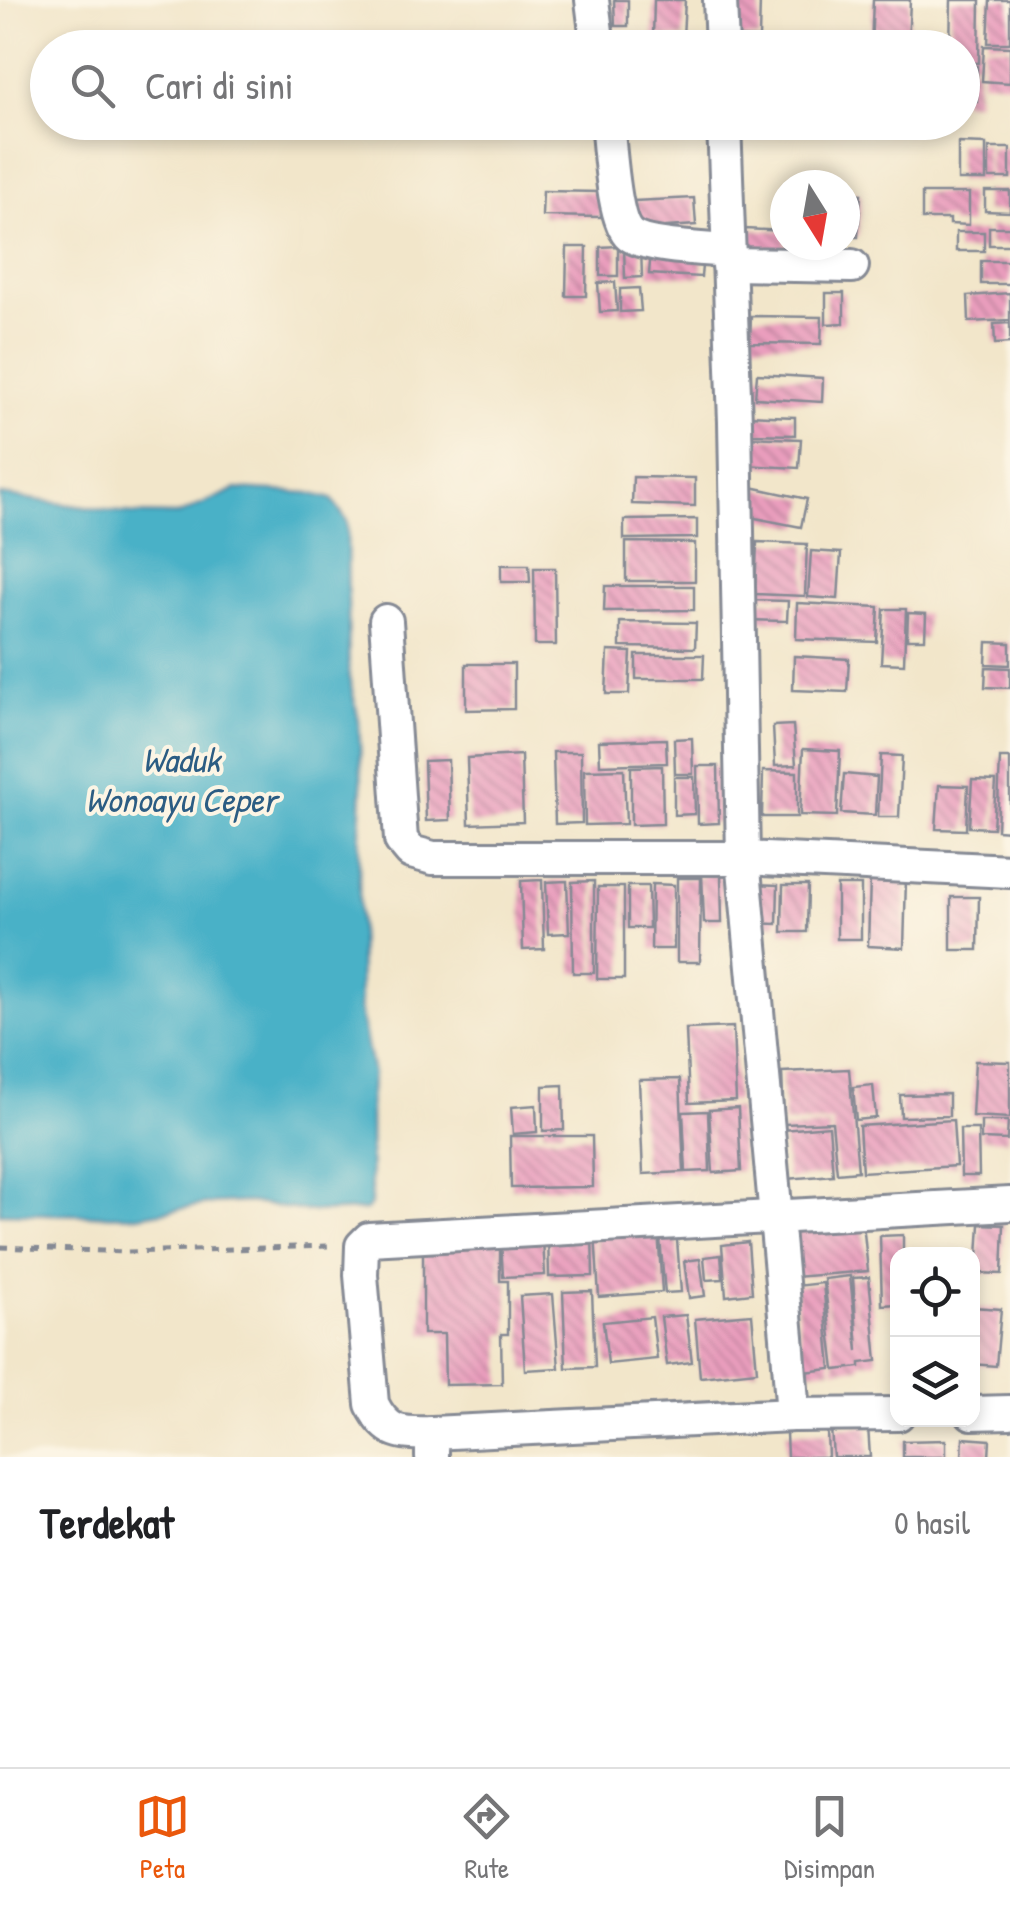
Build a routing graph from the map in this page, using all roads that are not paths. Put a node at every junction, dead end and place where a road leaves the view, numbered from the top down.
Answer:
1 (592, 0) edge
2 (720, 0) edge
3 (596, 30) edge
4 (721, 30) edge
5 (609, 140) edge
6 (725, 140) edge
7 (729, 257) junction
8 (852, 266) dead end
9 (386, 622) dead end
10 (743, 858) junction
11 (1010, 871) edge
12 (1010, 1204) edge
13 (775, 1217) junction
14 (1010, 1412) edge
15 (980, 1413) edge
16 (890, 1414) edge
17 (792, 1415) junction
18 (432, 1445) edge

1 - 3 street
2 - 4 street
5 - 7 street
6 - 7 street
7 - 8 street
7 - 10 street
9 - 10 street
10 - 11 street
10 - 13 street
12 - 13 street
13 - 17 street
13 - 18 street
14 - 15 street
16 - 17 street
17 - 18 street

